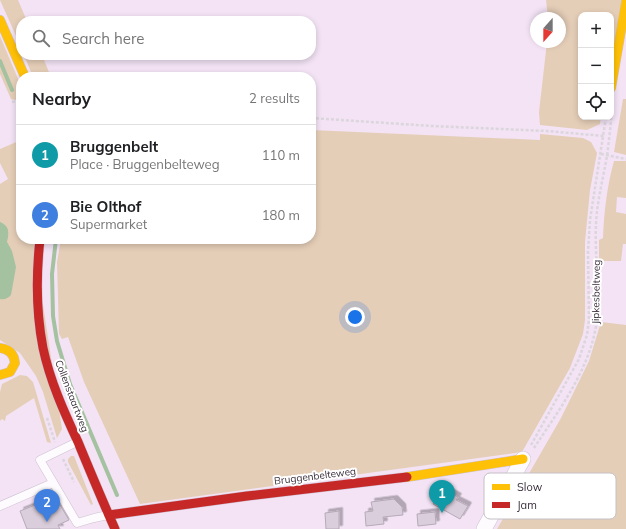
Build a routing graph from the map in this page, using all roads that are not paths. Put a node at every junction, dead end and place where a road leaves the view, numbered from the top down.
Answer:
1 (626, 2) edge
2 (0, 20) edge
3 (16, 56) edge
4 (18, 60) edge
5 (23, 72) edge
6 (612, 84) edge
7 (40, 244) edge
8 (0, 348) edge
9 (0, 375) edge
10 (78, 442) junction
11 (523, 459) joint
12 (515, 473) edge
13 (53, 483) junction
14 (0, 506) edge
15 (109, 515) junction
16 (490, 519) edge
17 (115, 529) edge
18 (484, 529) edge

1 - 6 street
2 - 3 street
4 - 5 street
7 - 10 street, Collenstaartweg
8 - 9 street
10 - 13 lane, Collenstaartweg
10 - 15 street, Collenstaartweg
11 - 12 street
11 - 15 street, Bruggenbelteweg
13 - 14 lane
13 - 15 lane, Collenstaartweg
15 - 17 street, Collenstaartweg
16 - 18 street

